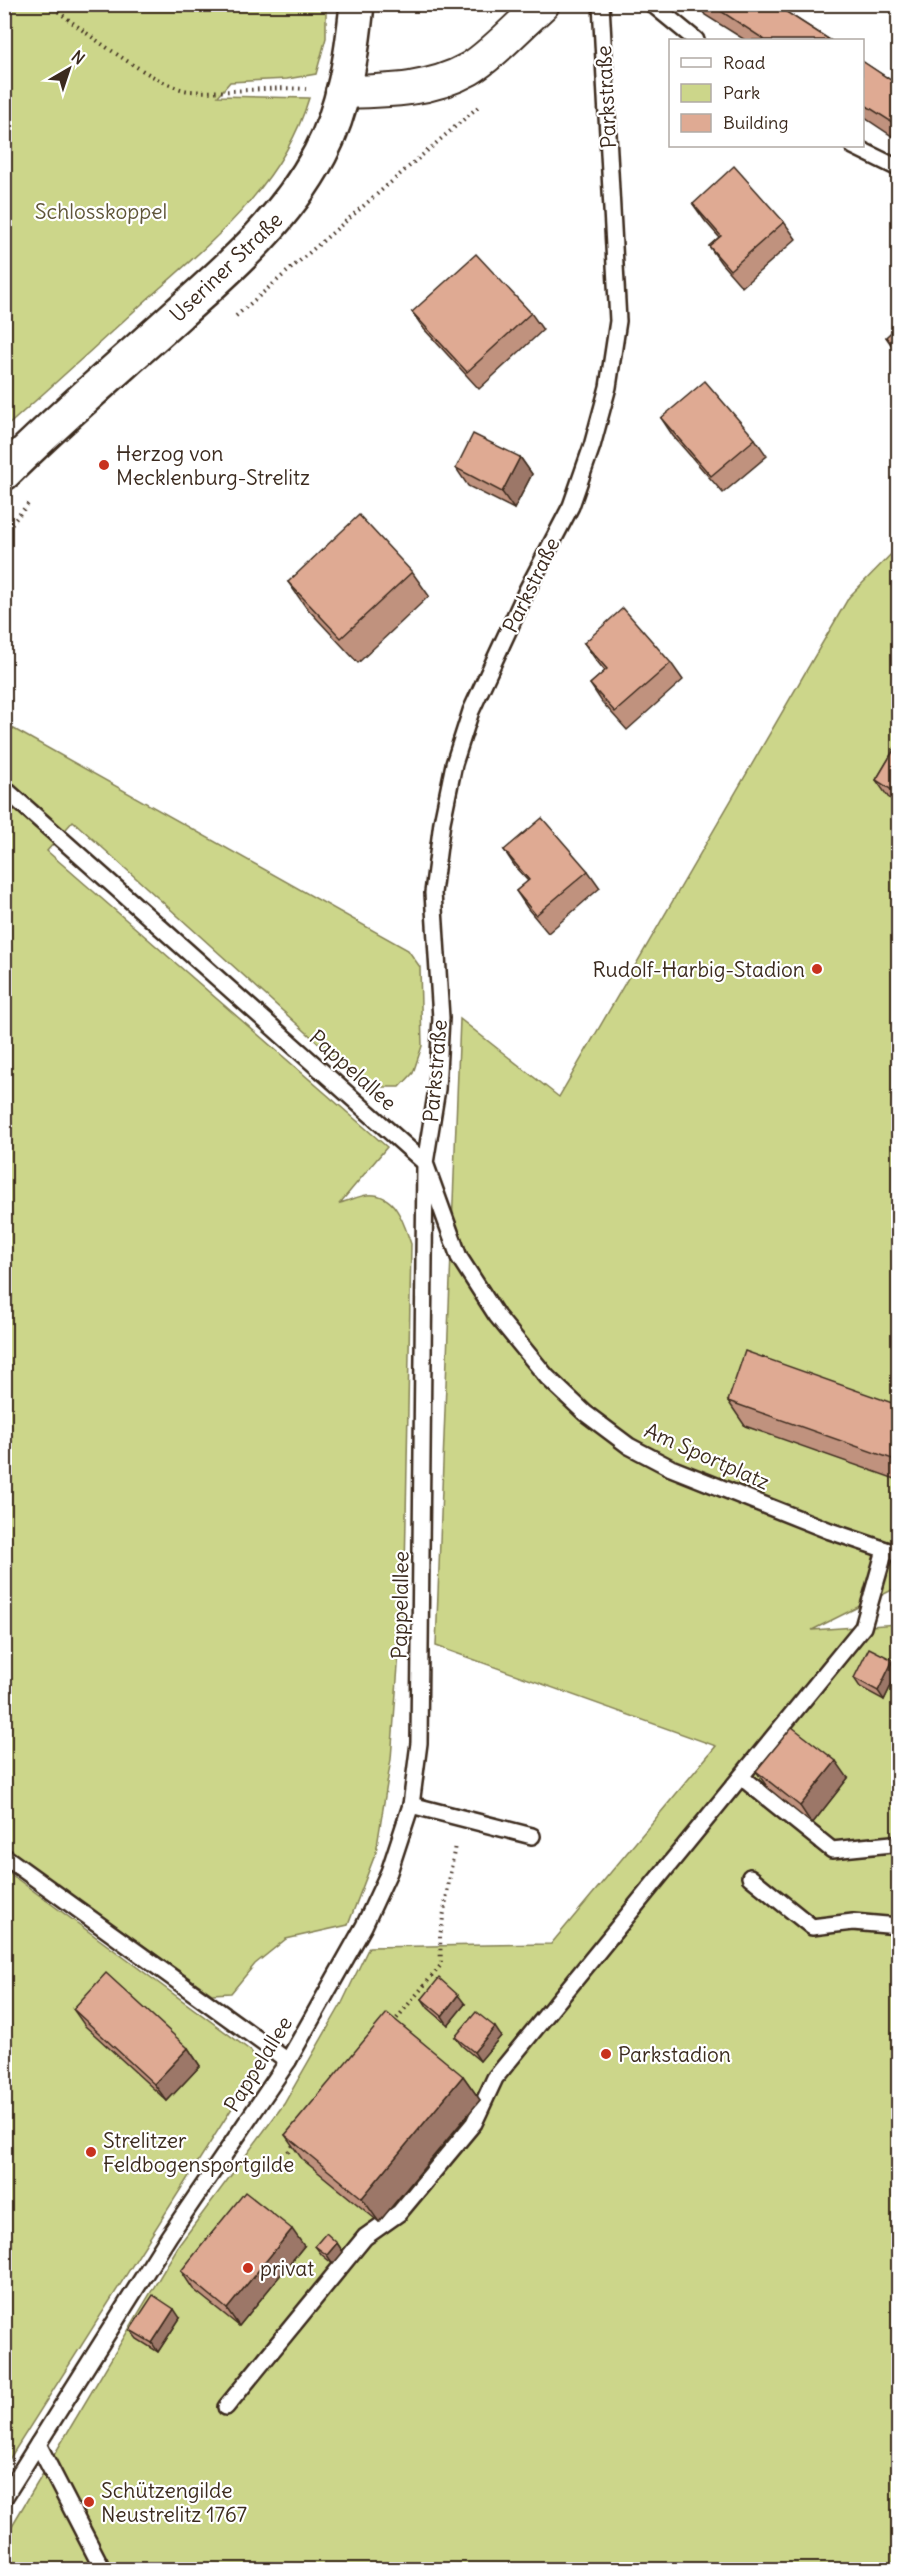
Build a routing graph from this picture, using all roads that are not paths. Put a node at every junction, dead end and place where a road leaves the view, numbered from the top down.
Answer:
1 (357, 4) edge
2 (543, 4) edge
3 (601, 4) edge
4 (652, 4) edge
5 (695, 39) edge
6 (342, 92) junction
7 (855, 147) edge
8 (898, 168) edge
9 (4, 473) edge
10 (4, 788) edge
11 (425, 1163) junction
12 (892, 1552) edge
13 (741, 1777) junction
14 (411, 1805) junction
15 (532, 1836) dead end
16 (898, 1846) edge
17 (4, 1856) edge
18 (750, 1877) dead end
19 (898, 1926) edge
20 (288, 2061) junction
21 (226, 2407) dead end
22 (38, 2445) junction
23 (4, 2498) edge
24 (103, 2570) edge

1 - 6 main road, Useriner Straße
2 - 6 street
3 - 11 lane, Parkstraße
4 - 5 lane
6 - 9 main road, Useriner Straße
7 - 8 lane
10 - 11 lane, Pappelallee
11 - 12 lane, Am Sportplatz
11 - 14 lane, Pappelallee
12 - 13 lane
13 - 16 lane
13 - 21 lane
14 - 15 lane
14 - 20 lane, Pappelallee
17 - 20 lane
18 - 19 lane
20 - 22 lane, Pappelallee
22 - 23 lane, Pappelallee
22 - 24 lane

